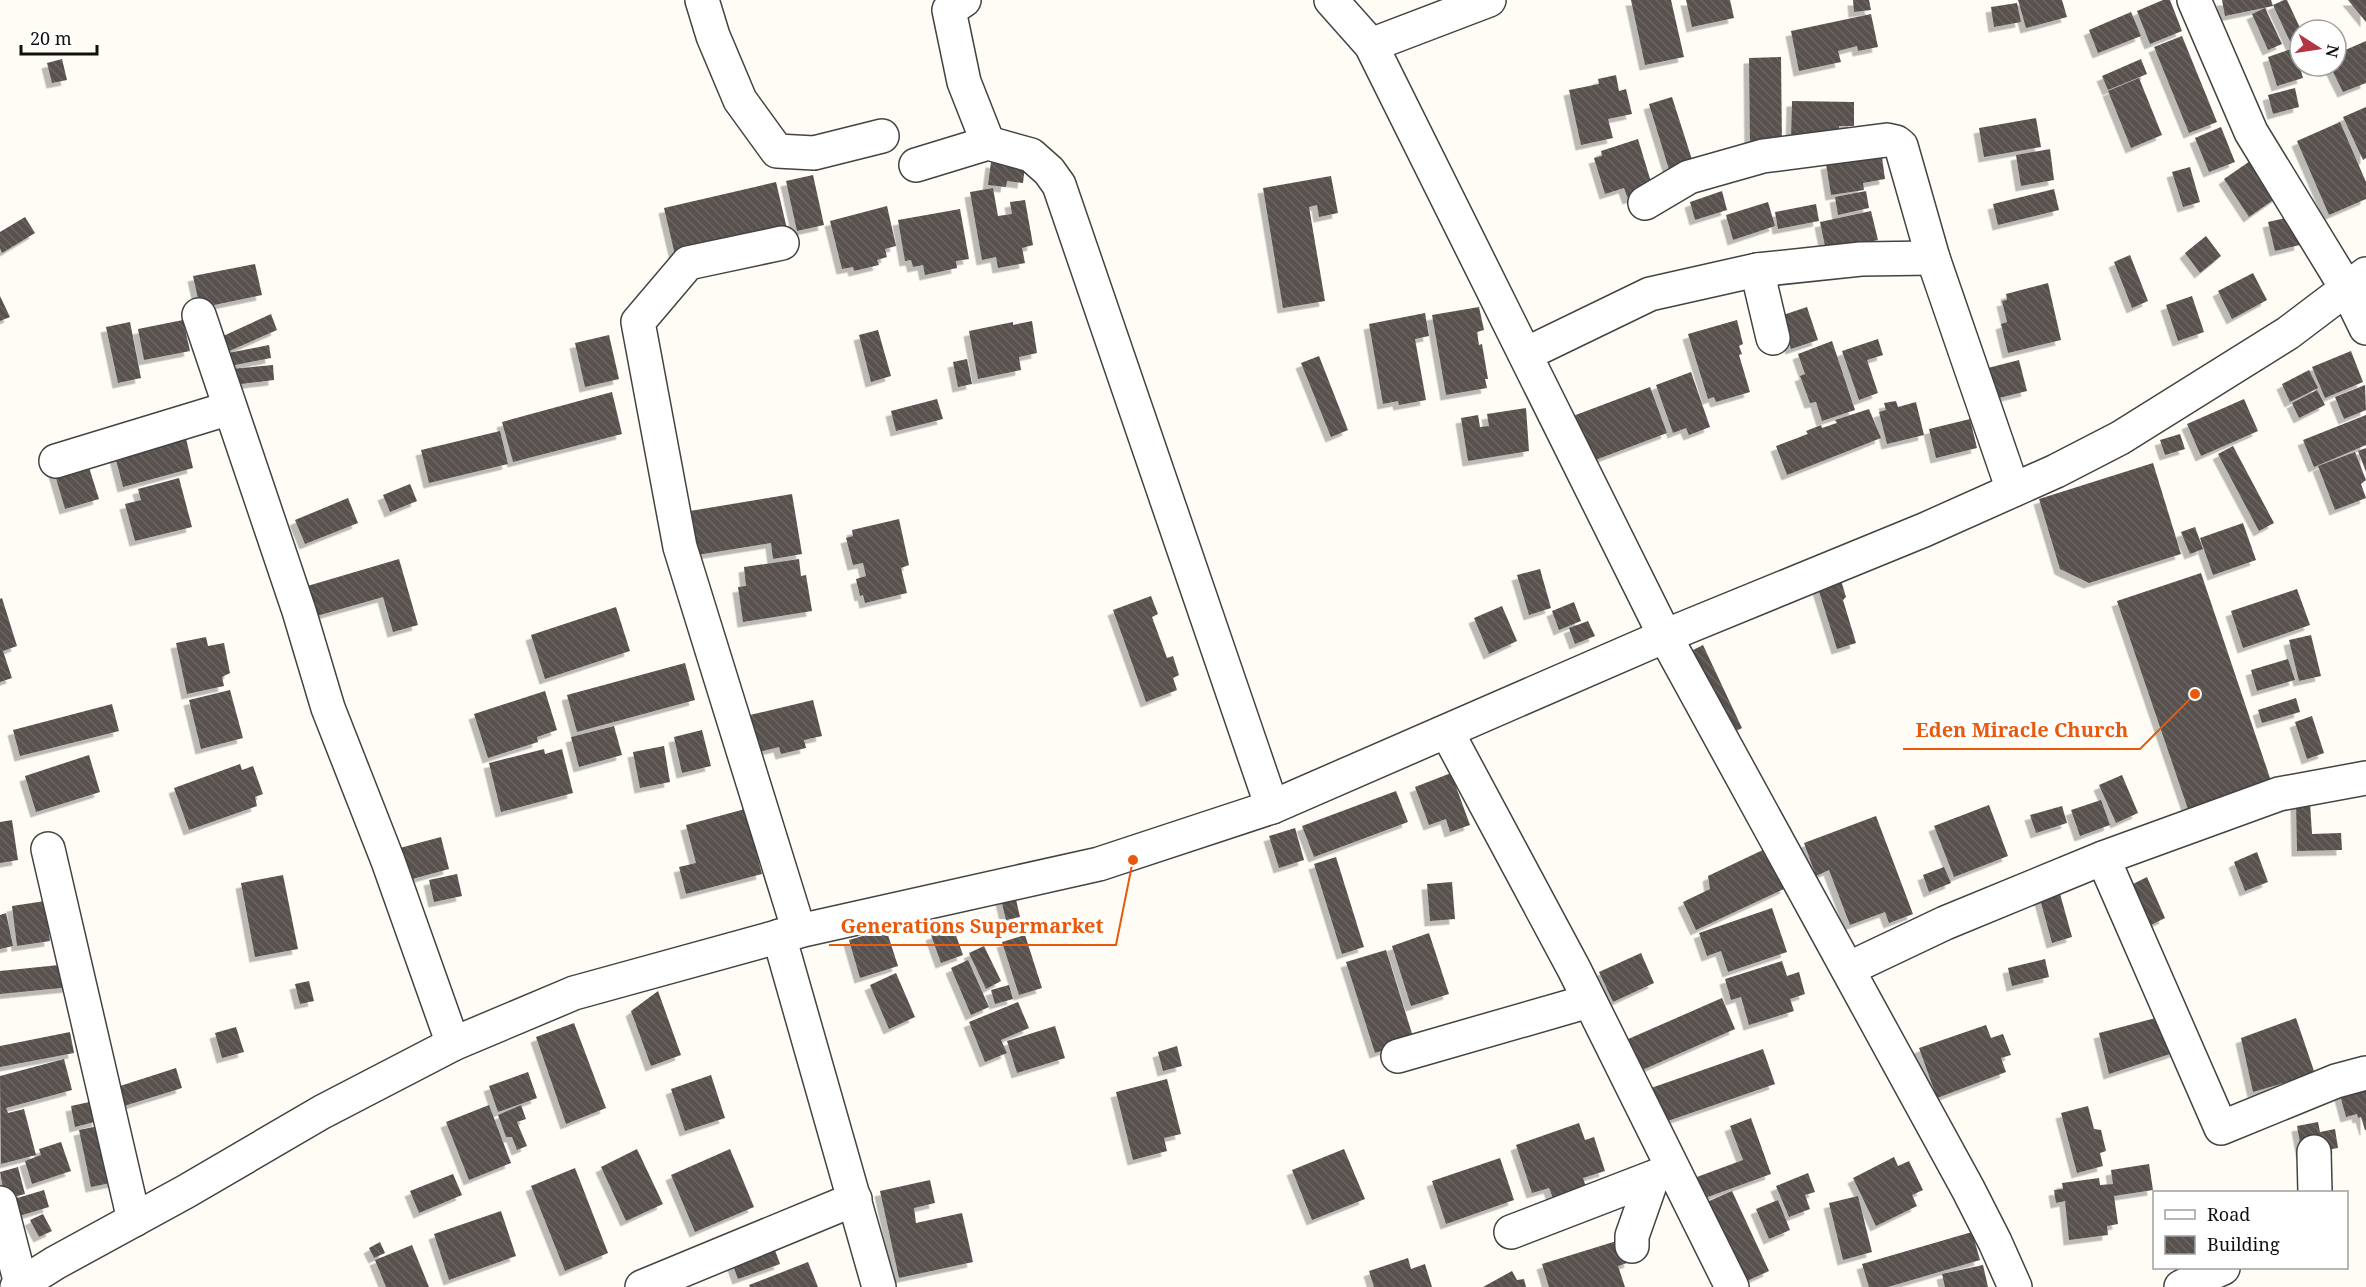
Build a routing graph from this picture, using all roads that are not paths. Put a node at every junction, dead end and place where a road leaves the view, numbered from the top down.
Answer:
1 (702, 0) edge
2 (964, 0) edge
3 (1331, 0) edge
4 (1489, 0) edge
5 (2194, 0) edge
6 (1371, 45) junction
7 (882, 136) dead end
8 (988, 143) junction
9 (916, 165) dead end
10 (1645, 204) dead end
11 (782, 243) dead end
12 (1932, 258) junction
13 (1756, 270) junction
14 (2357, 282) edge
15 (198, 315) dead end
16 (2366, 328) edge
17 (1773, 338) dead end
18 (1526, 354) junction
19 (230, 408) junction
20 (56, 461) dead end
21 (2013, 490) junction
22 (1665, 636) junction
23 (1447, 732) junction
24 (2366, 778) edge
25 (1272, 807) junction
26 (48, 849) dead end
27 (2103, 858) junction
28 (789, 934) junction
29 (1848, 969) junction
30 (1589, 1001) junction
31 (453, 1044) junction
32 (1398, 1056) dead end
33 (2366, 1073) edge
34 (2314, 1152) dead end
35 (1662, 1174) junction
36 (2316, 1191) edge
37 (855, 1199) junction
38 (0, 1203) edge
39 (134, 1220) junction
40 (1511, 1232) dead end
41 (1632, 1246) dead end
42 (2219, 1269) edge
43 (60, 1275) edge
44 (19, 1286) edge
45 (642, 1287) edge
46 (879, 1287) edge
47 (1731, 1287) edge
48 (2015, 1287) edge
49 (2181, 1287) edge

1 - 7 street
2 - 8 street
3 - 6 street
4 - 6 street
5 - 14 street
6 - 18 street
8 - 9 street
8 - 25 street
10 - 12 street
11 - 28 street
12 - 13 street
12 - 21 street
13 - 17 street
13 - 18 street
14 - 16 street
14 - 21 street
15 - 19 street
18 - 22 street
19 - 20 street
19 - 31 street
21 - 22 street
22 - 23 street
22 - 29 street
23 - 25 street
23 - 30 street
24 - 27 street
25 - 28 street
26 - 39 street
27 - 29 street
27 - 33 street
28 - 31 street
28 - 37 street
29 - 48 street
30 - 32 street
30 - 35 street
31 - 39 street
34 - 36 street
35 - 40 street
35 - 41 street
35 - 47 street
37 - 45 street
37 - 46 street
38 - 44 street
39 - 43 street
42 - 49 street
43 - 44 street

